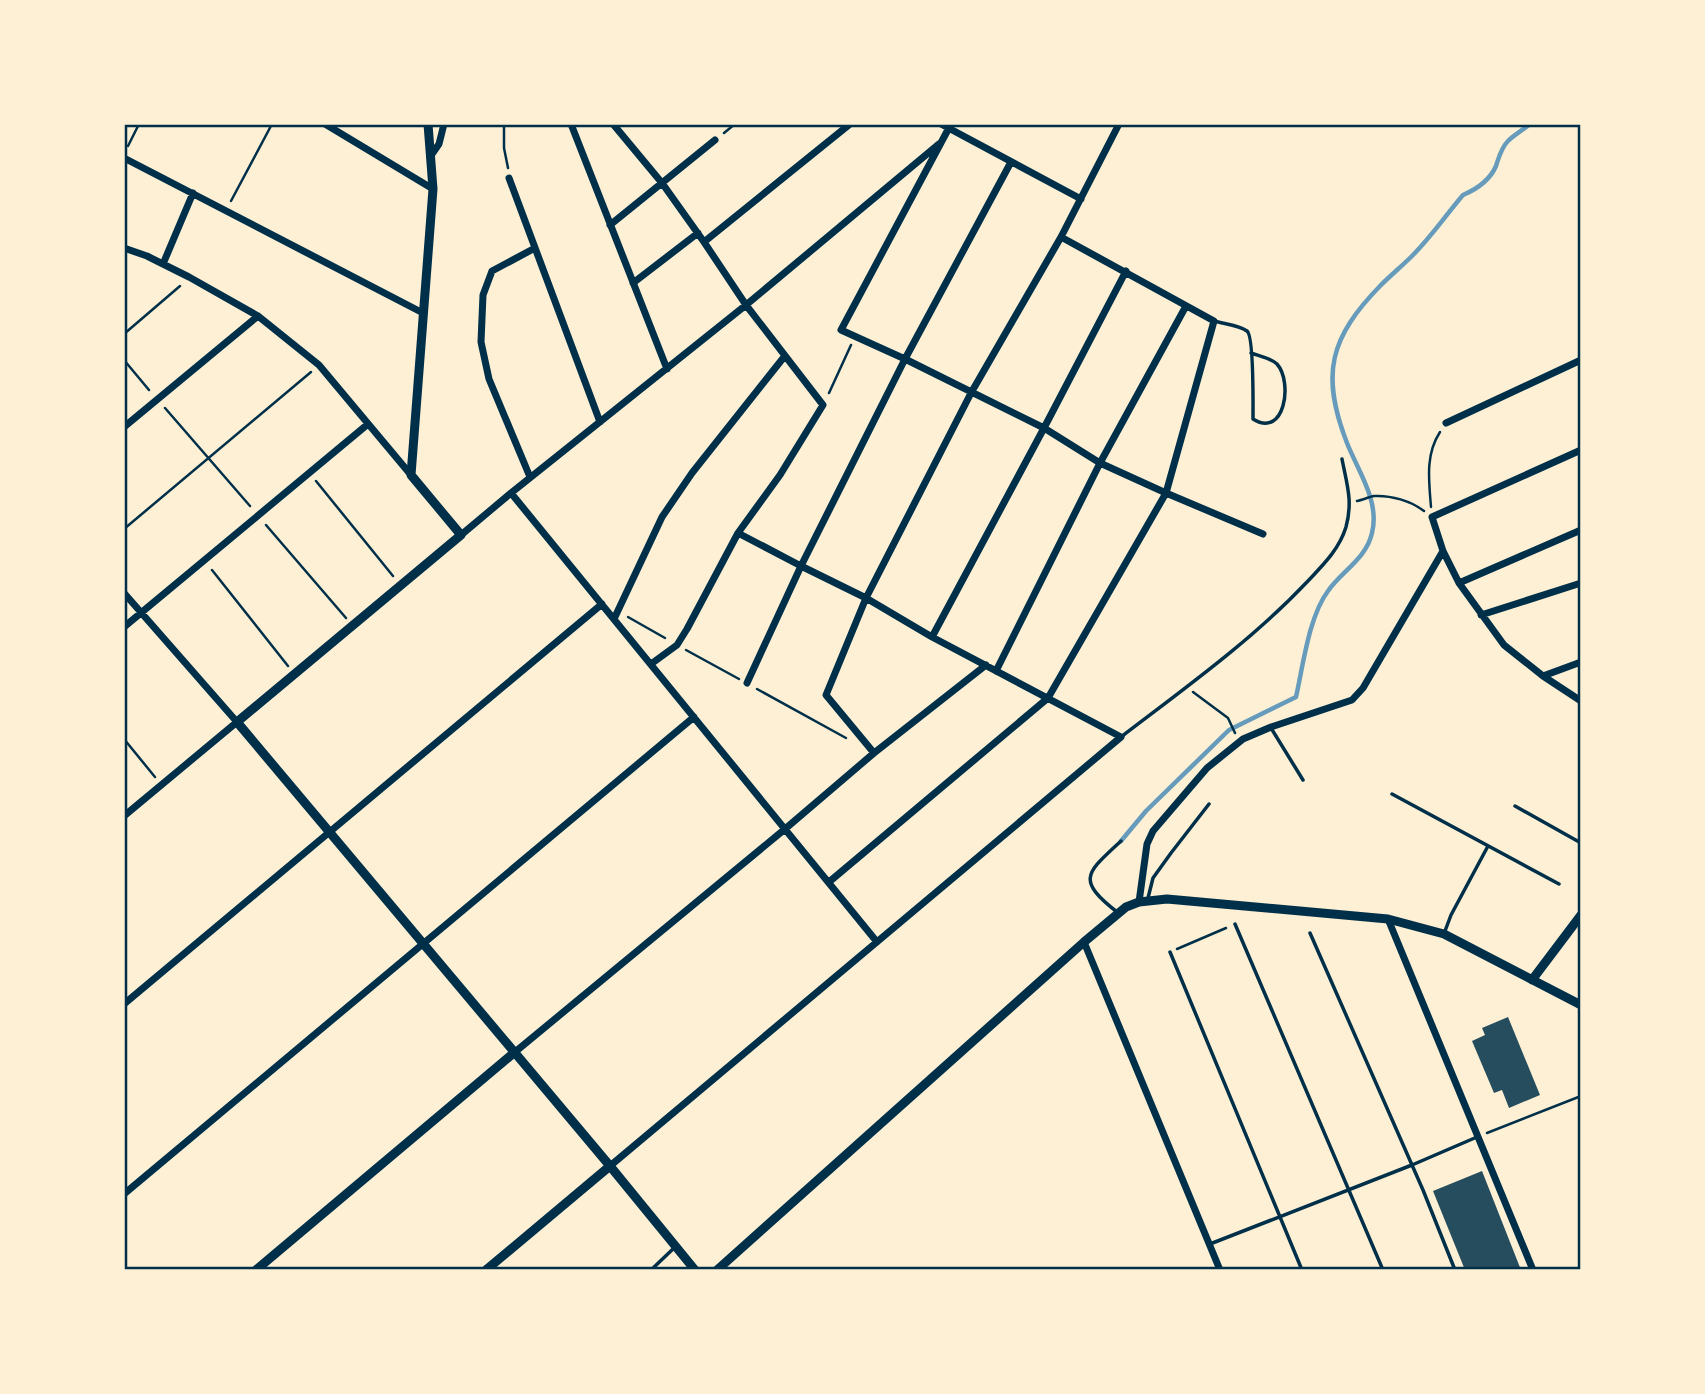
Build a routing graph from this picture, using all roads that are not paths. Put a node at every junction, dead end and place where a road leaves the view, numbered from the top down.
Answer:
1 (325, 124) edge
2 (428, 124) edge
3 (444, 124) edge
4 (571, 124) edge
5 (850, 124) edge
6 (941, 124) edge
7 (1119, 124) edge
8 (616, 125) edge
9 (950, 126) edge
10 (715, 140) dead end
11 (942, 141) junction
12 (124, 156) edge
13 (430, 157) junction
14 (1011, 162) junction
15 (509, 178) road end
16 (662, 183) junction
17 (433, 189) junction
18 (193, 193) junction
19 (1081, 199) junction
20 (610, 225) junction
21 (698, 233) junction
22 (1061, 237) junction
23 (704, 242) junction
24 (124, 248) edge
25 (535, 248) junction
26 (163, 264) junction
27 (1126, 271) junction
28 (633, 283) junction
29 (746, 305) junction
30 (1186, 306) junction
31 (423, 313) junction
32 (258, 316) junction
33 (1214, 321) junction
34 (1251, 353) junction
35 (784, 357) junction
36 (905, 359) junction
37 (1581, 360) edge
38 (667, 369) junction
39 (971, 394) junction
40 (600, 422) junction
41 (1446, 423) road end
42 (368, 424) junction
43 (124, 427) edge
44 (1044, 428) junction
45 (1581, 450) edge
46 (1342, 459) dead end
47 (1101, 463) junction
48 (411, 475) junction
49 (530, 477) junction
50 (511, 493) junction
51 (1166, 493) junction
52 (1581, 530) edge
53 (738, 533) junction
54 (1263, 534) dead end
55 (461, 535) junction
56 (1443, 551) junction
57 (801, 566) junction
58 (1459, 583) junction
59 (1581, 583) edge
60 (124, 593) edge
61 (866, 598) junction
62 (602, 604) junction
63 (141, 613) junction
64 (1481, 615) junction
65 (614, 619) junction
66 (124, 627) edge
67 (932, 637) junction
68 (1581, 662) edge
69 (651, 664) junction
70 (986, 665) junction
71 (996, 671) junction
72 (1543, 676) junction
73 (747, 683) dead end
74 (1048, 698) junction
75 (1581, 701) edge
76 (694, 717) junction
77 (237, 722) junction
78 (1271, 727) junction
79 (1121, 737) junction
80 (873, 753) junction
81 (1303, 779) dead end
82 (1392, 794) dead end
83 (1209, 804) dead end
84 (1515, 806) dead end
85 (124, 816) edge
86 (785, 829) junction
87 (329, 831) junction
88 (1121, 841) dead end
89 (1581, 843) edge
90 (1488, 846) junction
91 (829, 882) junction
92 (1559, 884) dead end
93 (1143, 901) junction
94 (1122, 910) junction
95 (1581, 915) edge
96 (1388, 919) junction
97 (1235, 924) road end
98 (1310, 933) dead end
99 (1444, 934) junction
100 (877, 942) junction
101 (424, 943) junction
102 (1084, 943) junction
103 (1170, 952) road end
104 (1532, 980) junction
105 (124, 1004) edge
106 (1581, 1005) edge
107 (515, 1052) junction
108 (1478, 1137) junction
109 (1412, 1165) junction
110 (611, 1166) junction
111 (1349, 1189) junction
112 (124, 1194) edge
113 (1280, 1216) junction
114 (1209, 1244) junction
115 (676, 1247) junction
116 (256, 1270) edge
117 (486, 1270) edge
118 (651, 1270) edge
119 (695, 1270) edge
120 (717, 1270) edge
121 (1220, 1270) edge
122 (1302, 1270) edge
123 (1383, 1270) edge
124 (1455, 1270) edge
125 (1533, 1270) edge

1 - 17 street
2 - 13 street
3 - 13 street
4 - 20 street
5 - 23 street
6 - 9 street
7 - 19 street
8 - 16 street
9 - 11 street
9 - 14 street
10 - 16 street
11 - 29 street
11 - 36 street
12 - 18 street
13 - 17 street
14 - 19 street
14 - 36 street
15 - 25 street
16 - 20 street
16 - 21 street
17 - 31 street
18 - 26 street
18 - 31 street
19 - 22 street
20 - 28 street
21 - 23 street
21 - 28 street
22 - 27 street
22 - 39 street
23 - 29 street
24 - 26 street
25 - 40 street
25 - 49 street
26 - 32 street
27 - 30 street
27 - 44 street
28 - 38 street
29 - 35 street
29 - 38 street
30 - 33 street
30 - 47 street
31 - 48 street
32 - 42 street
32 - 43 street
33 - 34 lane
33 - 51 street
34 - 34 lane
35 - 53 street
35 - 65 street
36 - 39 street
36 - 57 street
37 - 41 street
38 - 40 street
39 - 44 street
39 - 61 street
40 - 49 street
42 - 48 street
42 - 63 street
44 - 47 street
44 - 67 street
45 - 56 street
46 - 79 lane
47 - 51 street
47 - 71 street
48 - 55 street
49 - 50 street
50 - 55 street
50 - 62 street
51 - 54 street
51 - 74 street
52 - 58 street
53 - 57 street
53 - 69 street
55 - 77 street
56 - 58 street
56 - 78 street
57 - 61 street
57 - 73 street
58 - 64 street
59 - 64 street
60 - 63 street
61 - 67 street
61 - 80 street
62 - 65 street
62 - 87 street
63 - 66 street
63 - 77 street
64 - 72 street
65 - 69 street
67 - 70 street
68 - 72 street
69 - 76 street
70 - 71 street
70 - 80 street
71 - 74 street
72 - 75 street
74 - 79 street
74 - 91 street
76 - 86 street
76 - 101 street
77 - 85 street
77 - 87 street
78 - 81 lane
78 - 93 street
79 - 100 street
80 - 86 street
82 - 90 lane
83 - 93 lane
84 - 89 lane
86 - 91 street
86 - 107 street
87 - 101 street
87 - 105 street
88 - 94 lane
90 - 92 lane
90 - 99 lane
91 - 100 street
93 - 94 street
93 - 96 street
94 - 102 street
95 - 104 street
96 - 99 street
96 - 108 street
97 - 111 lane
98 - 109 lane
99 - 104 street
100 - 110 street
101 - 107 street
101 - 112 street
102 - 114 street
102 - 120 street
103 - 113 lane
104 - 106 street
107 - 110 street
107 - 116 street
108 - 109 lane
108 - 125 street
109 - 111 lane
109 - 124 lane
110 - 115 street
110 - 117 street
111 - 113 lane
111 - 123 lane
113 - 114 lane
113 - 122 lane
114 - 121 street
115 - 118 lane
115 - 119 street

